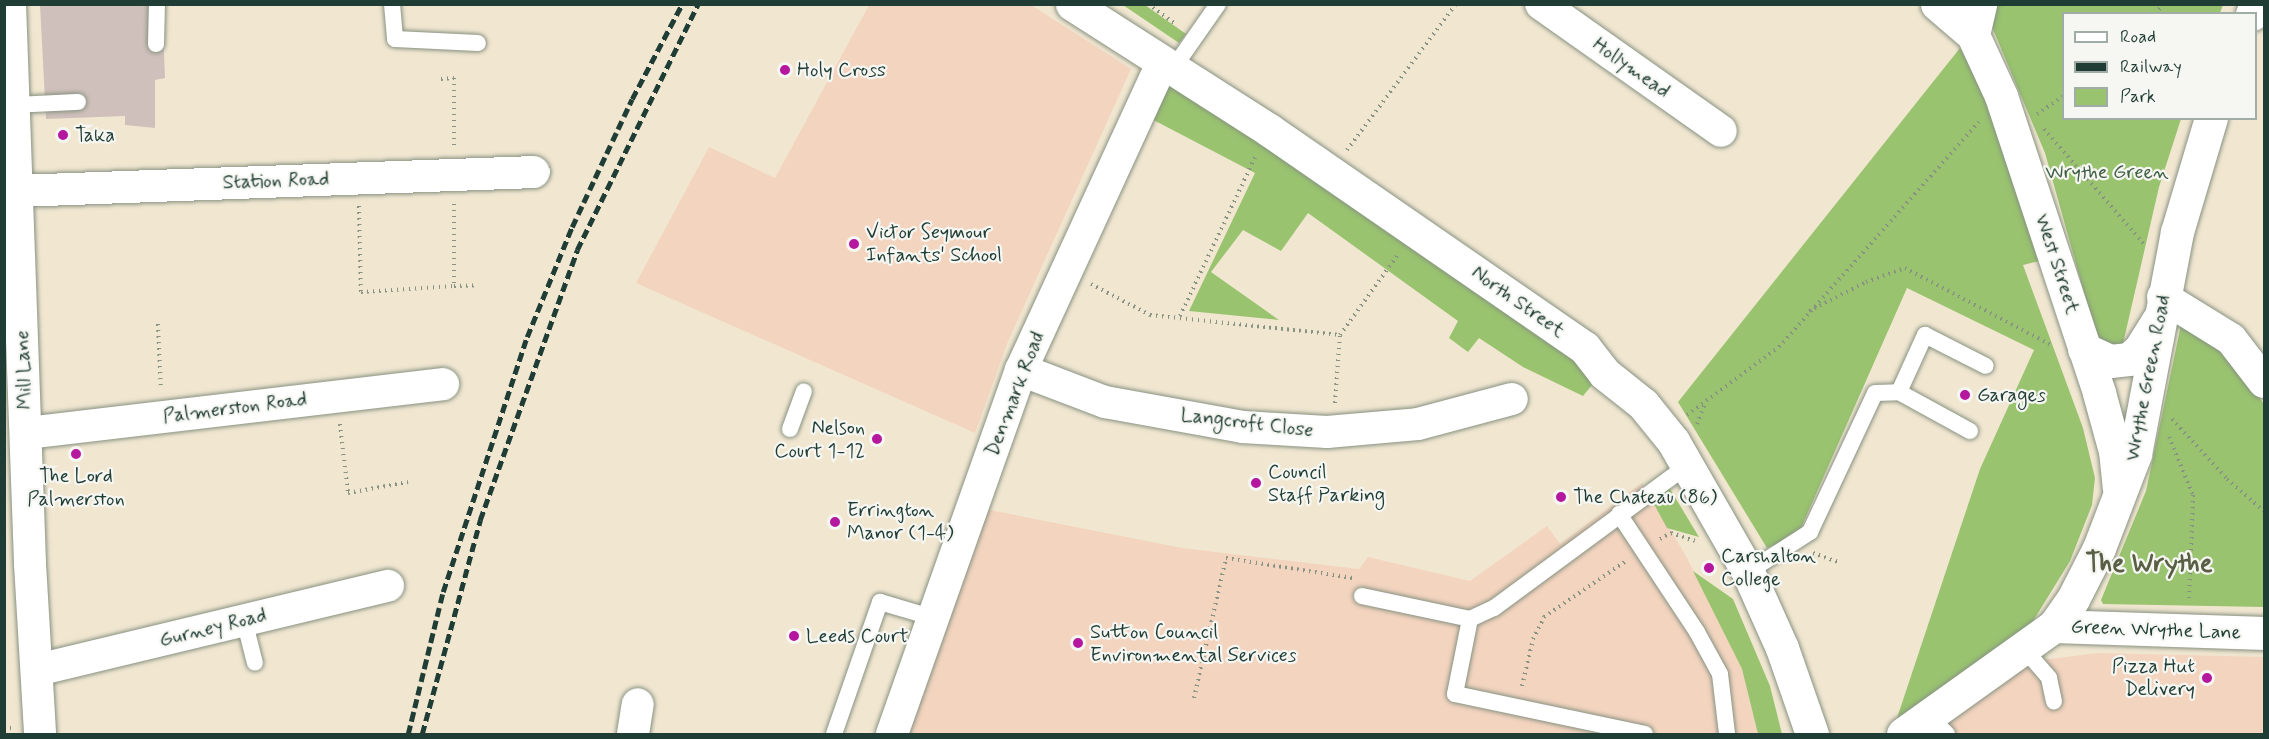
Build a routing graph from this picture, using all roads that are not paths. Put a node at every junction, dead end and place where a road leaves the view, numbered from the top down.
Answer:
1 (10, 4) edge
2 (157, 4) edge
3 (392, 4) edge
4 (1072, 4) edge
5 (1218, 4) edge
6 (1541, 4) edge
7 (1937, 4) edge
8 (1976, 20) edge
9 (478, 43) dead end
10 (156, 44) dead end
11 (1167, 67) junction
12 (78, 102) dead end
13 (14, 105) junction
14 (2210, 120) edge
15 (1721, 131) dead end
16 (534, 172) dead end
17 (18, 191) junction
18 (2164, 294) junction
19 (2070, 348) junction
20 (1986, 366) dead end
21 (1021, 370) junction
22 (2265, 382) edge
23 (443, 384) dead end
24 (804, 391) dead end
25 (1899, 392) junction
26 (1512, 399) dead end
27 (790, 429) dead end
28 (1970, 431) dead end
29 (27, 433) junction
30 (1688, 465) junction
31 (2120, 498) junction
32 (1619, 514) junction
33 (17, 565) edge
34 (1748, 572) junction
35 (388, 586) dead end
36 (1362, 596) road end
37 (933, 618) junction
38 (244, 620) junction
39 (1470, 620) junction
40 (2054, 626) junction
41 (2265, 633) edge
42 (2025, 650) junction
43 (255, 663) dead end
44 (37, 670) junction
45 (2054, 701) dead end
46 (638, 704) dead end
47 (1939, 726) edge
48 (40, 735) edge
49 (633, 735) edge
50 (834, 735) edge
51 (892, 735) edge
52 (1644, 735) edge
53 (1727, 735) edge
54 (1812, 735) edge
55 (1903, 735) edge

1 - 13 street, Mill Lane
2 - 10 lane
3 - 9 lane
4 - 11 street, North Street
5 - 11 lane
6 - 15 street, Hollymead
7 - 8 street, West Street
8 - 19 street, West Street
11 - 21 street, Denmark Road
11 - 30 street, North Street
12 - 13 lane
13 - 17 street, Mill Lane
14 - 18 street, Wrythe Green Road
16 - 17 street, Station Road
17 - 29 street, Mill Lane
18 - 19 street
18 - 22 street
18 - 31 street, Wrythe Green Road
19 - 31 street, West Street
20 - 25 lane
21 - 26 street, Langcroft Close
21 - 37 street, Denmark Road
23 - 29 street, Palmerston Road
24 - 27 lane
25 - 28 lane
25 - 34 lane
29 - 33 street, Mill Lane
30 - 32 lane
30 - 34 street, North Street
31 - 40 street, Wrythe Green Road
32 - 39 lane
32 - 53 lane
33 - 44 street, Mill Lane
34 - 54 street, North Street
35 - 38 street, Gurney Road
36 - 39 lane
37 - 50 lane
37 - 51 street, Denmark Road
38 - 43 lane
38 - 44 street, Gurney Road
39 - 52 lane
40 - 41 street, Green Wrythe Lane
40 - 42 street, Green Wrythe Lane
42 - 45 lane
42 - 47 street, Green Wrythe Lane
44 - 48 street, Mill Lane
46 - 49 street
47 - 55 street, Green Wrythe Lane

